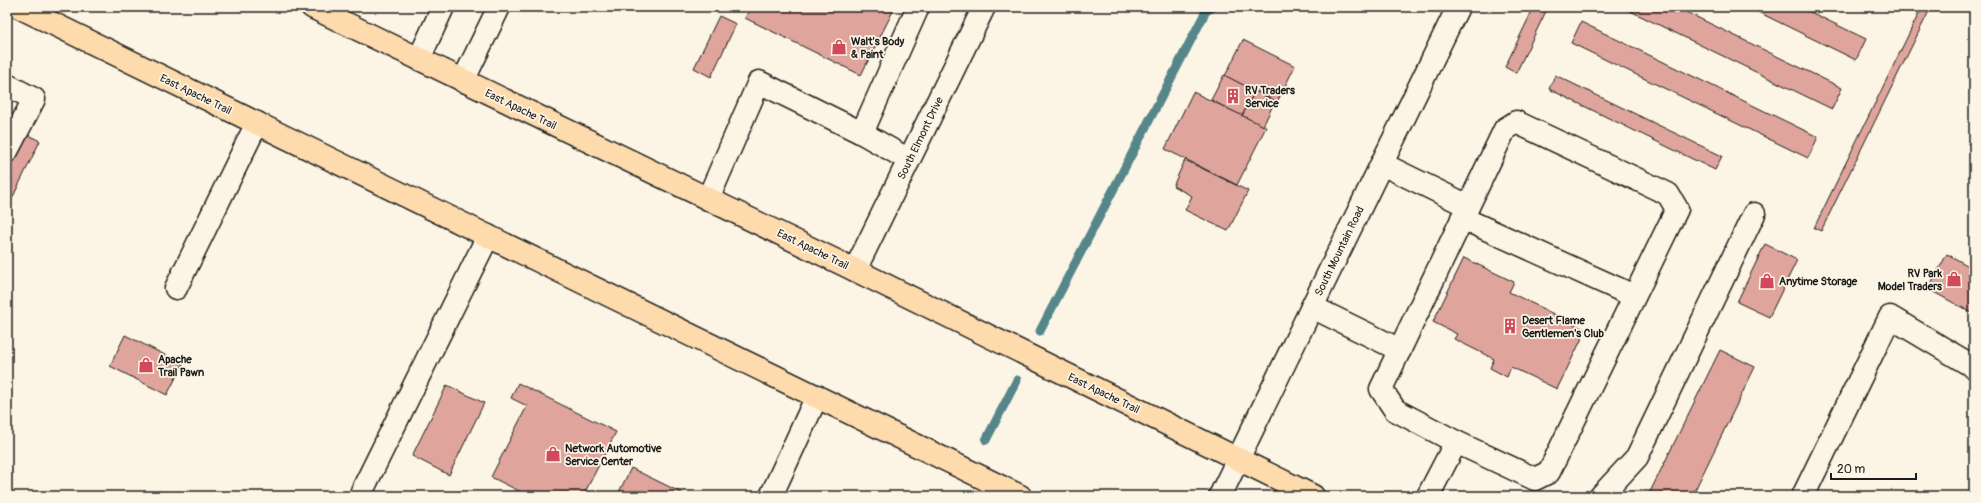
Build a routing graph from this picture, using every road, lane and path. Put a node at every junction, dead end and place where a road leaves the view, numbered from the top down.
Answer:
1 (19, 7) edge
2 (312, 7) edge
3 (443, 7) edge
4 (499, 7) edge
5 (918, 7) edge
6 (984, 7) edge
7 (1458, 7) edge
8 (418, 59) junction
9 (463, 81) junction
10 (7, 85) edge
11 (257, 123) junction
12 (862, 133) junction
13 (7, 151) edge
14 (909, 160) junction
15 (1382, 164) junction
16 (708, 199) junction
17 (1465, 212) junction
18 (1754, 214) dead end
19 (488, 236) junction
20 (856, 270) junction
21 (176, 288) dead end
22 (1634, 296) junction
23 (1312, 307) junction
24 (1400, 350) junction
25 (1974, 367) edge
26 (817, 396) junction
27 (1456, 442) junction
28 (1237, 459) junction
29 (362, 491) dead end
30 (771, 496) edge
31 (1020, 496) edge
32 (1220, 496) edge
33 (1313, 496) edge
34 (1428, 496) edge
35 (1602, 496) edge
36 (1803, 496) edge

1 - 11 main road, East Apache Trail
2 - 8 main road, East Apache Trail
3 - 8 street
4 - 9 street
5 - 12 street
6 - 14 street, South Elmont Drive
7 - 15 street, South Mountain Road
8 - 9 main road, East Apache Trail
9 - 16 main road, East Apache Trail
10 - 13 street
11 - 19 main road, East Apache Trail
11 - 21 street
12 - 14 street
12 - 16 street
14 - 20 street, South Elmont Drive
15 - 17 street
15 - 23 street, South Mountain Road
16 - 20 main road, East Apache Trail
17 - 22 street
17 - 22 street
17 - 24 street
18 - 35 street
19 - 26 main road, East Apache Trail
19 - 29 street
20 - 28 main road, East Apache Trail
22 - 27 street
23 - 24 street
23 - 28 street, South Mountain Road
24 - 27 street
25 - 36 street
26 - 30 street
26 - 31 main road, East Apache Trail
27 - 34 street
28 - 32 street, South Mountain Road
28 - 33 main road, East Apache Trail

